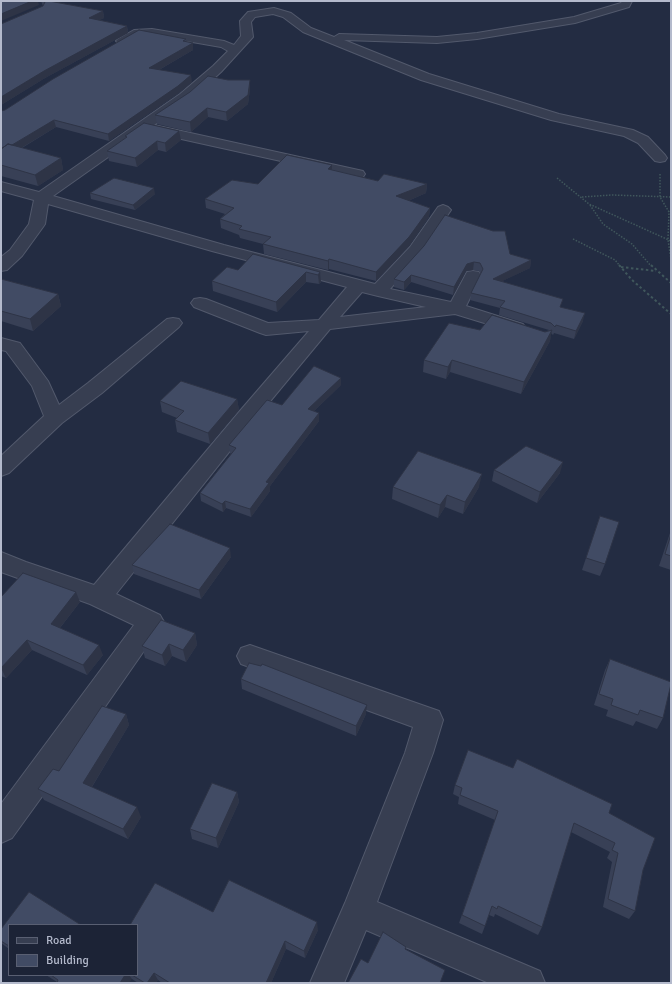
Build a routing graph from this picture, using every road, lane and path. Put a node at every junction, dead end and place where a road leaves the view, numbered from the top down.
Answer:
1 (627, 1) edge
2 (324, 36) junction
3 (108, 48) edge
4 (235, 50) junction
5 (143, 127) junction
6 (660, 158) joint
7 (358, 174) dead end
8 (557, 178) dead end
9 (1, 186) edge
10 (42, 197) junction
11 (582, 197) junction
12 (660, 197) junction
13 (671, 197) edge
14 (589, 204) junction
15 (443, 210) dead end
16 (573, 239) dead end
17 (668, 240) junction
18 (671, 241) edge
19 (671, 259) edge
20 (1, 266) edge
21 (621, 267) junction
22 (656, 271) junction
23 (473, 276) dead end
24 (671, 283) edge
25 (358, 285) junction
26 (378, 291) junction
27 (200, 302) dead end
28 (671, 308) edge
29 (456, 309) junction
30 (670, 314) edge
31 (172, 323) dead end
32 (322, 325) junction
33 (536, 334) edge
34 (1, 344) edge
35 (55, 418) junction
36 (1, 468) edge
37 (1, 561) edge
38 (99, 597) junction
39 (250, 656) dead end
40 (1, 828) edge
41 (358, 910) junction
42 (327, 983) edge
43 (528, 983) edge

1 - 2 street
2 - 4 street
2 - 6 street
3 - 4 street
4 - 5 street
5 - 7 street
5 - 10 street
6 - 12 path
8 - 11 path
9 - 10 street
10 - 20 street
10 - 25 street
11 - 12 path
11 - 14 path
12 - 13 path
12 - 17 path
14 - 17 path
14 - 22 path
15 - 26 street
16 - 21 path
17 - 18 path
17 - 19 path
21 - 22 path
21 - 30 path
22 - 24 path
23 - 29 street
25 - 26 street
25 - 32 street
26 - 29 street
27 - 32 street
28 - 30 path
29 - 32 street
29 - 33 street
31 - 35 street
32 - 38 street
34 - 35 street
35 - 36 street
37 - 38 street
38 - 40 street
39 - 41 street
41 - 42 street
41 - 43 street

